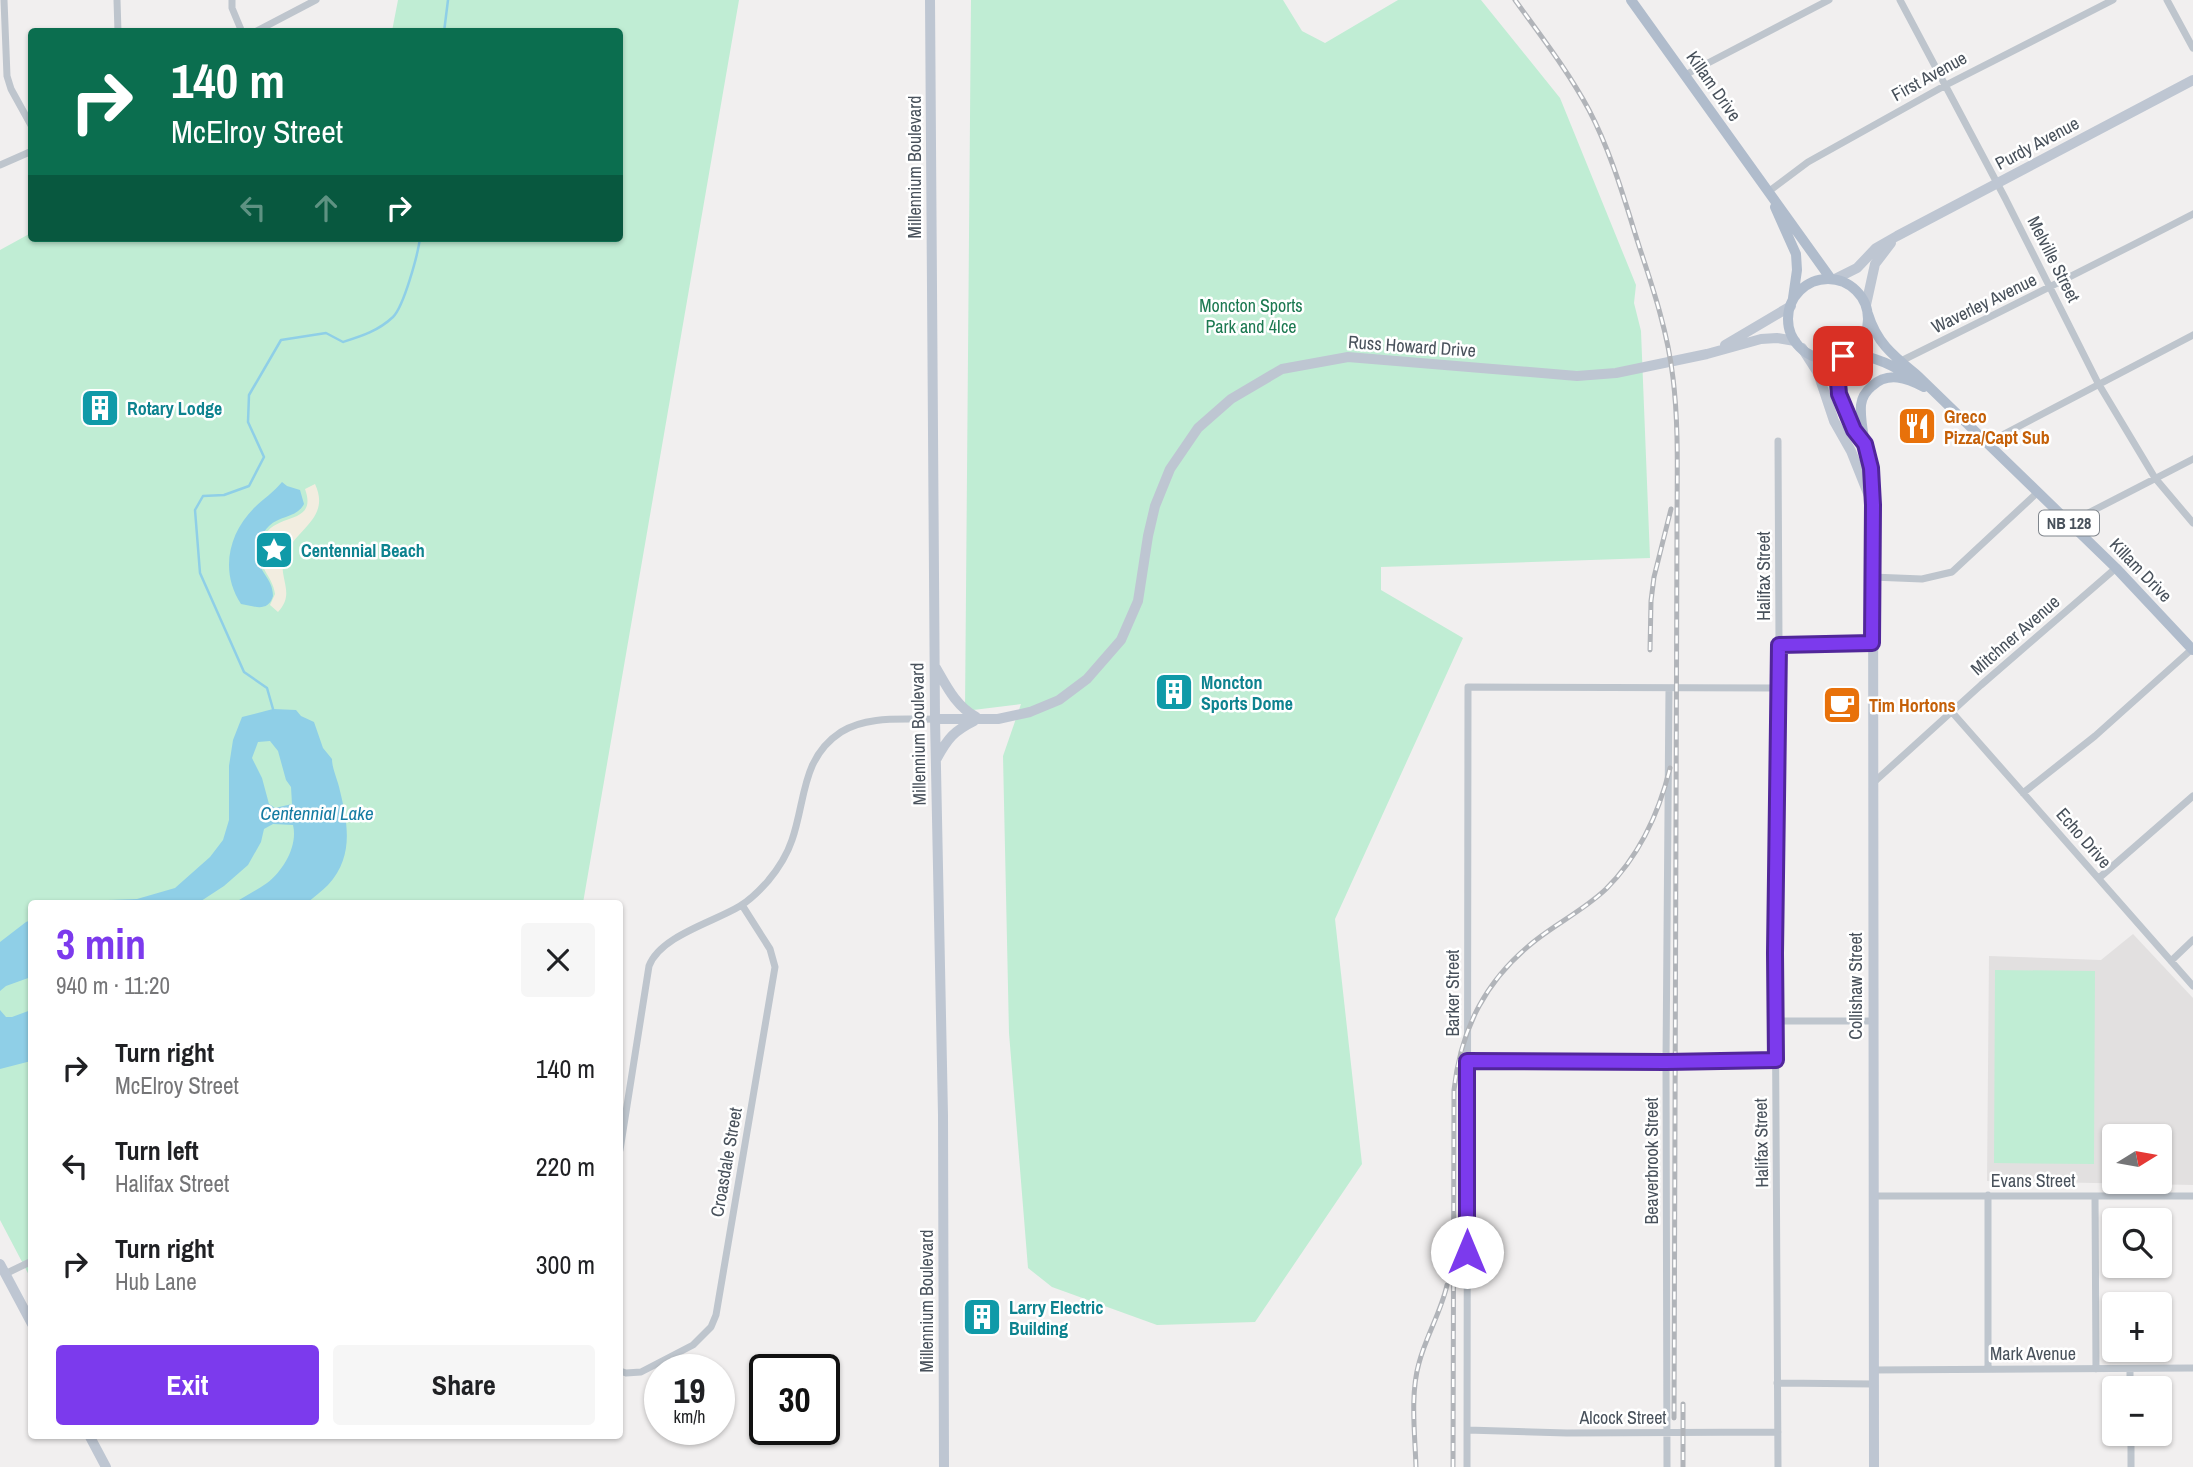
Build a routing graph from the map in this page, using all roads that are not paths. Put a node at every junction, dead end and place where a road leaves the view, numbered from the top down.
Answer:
1 (4, 0) edge
2 (117, 0) edge
3 (232, 0) edge
4 (316, 0) edge
5 (930, 0) edge
6 (1631, 0) edge
7 (1829, 0) edge
8 (1900, 0) edge
9 (2113, 0) edge
10 (2167, 0) edge
11 (118, 28) edge
12 (240, 28) edge
13 (263, 28) edge
14 (2193, 48) edge
15 (1685, 75) junction
16 (2193, 80) edge
17 (1946, 85) junction
18 (28, 120) edge
19 (28, 153) edge
20 (0, 166) edge
21 (1997, 183) junction
22 (1768, 192) junction
23 (2193, 214) edge
24 (1897, 236) junction
25 (1833, 279) junction
26 (2050, 288) junction
27 (1792, 303) junction
28 (1867, 309) junction
29 (2193, 335) edge
30 (1799, 344) junction
31 (1707, 354) junction
32 (1845, 355) junction
33 (1901, 361) junction
34 (2098, 383) junction
35 (1926, 388) junction
36 (1941, 399) junction
37 (1778, 441) dead end
38 (1987, 443) junction
39 (1865, 444) junction
40 (2193, 459) edge
41 (2155, 478) junction
42 (2038, 492) junction
43 (1873, 505) junction
44 (2069, 523) junction
45 (2193, 523) edge
46 (2116, 568) junction
47 (1872, 577) junction
48 (1872, 643) junction
49 (1779, 645) junction
50 (2192, 649) edge
51 (934, 665) junction
52 (1669, 688) junction
53 (1779, 688) junction
54 (1951, 711) junction
55 (935, 719) junction
56 (978, 719) junction
57 (935, 760) junction
58 (1873, 783) junction
59 (2023, 793) junction
60 (2193, 796) edge
61 (2099, 878) junction
62 (742, 905) junction
63 (2193, 940) edge
64 (2172, 961) junction
65 (2193, 986) edge
66 (1776, 1021) junction
67 (1873, 1021) junction
68 (1776, 1060) junction
69 (1467, 1061) junction
70 (1666, 1062) junction
71 (623, 1131) edge
72 (1988, 1195) junction
73 (1873, 1196) junction
74 (2095, 1196) junction
75 (2193, 1196) edge
76 (28, 1262) edge
77 (2, 1271) edge
78 (28, 1317) edge
79 (2193, 1368) edge
80 (1988, 1369) junction
81 (2096, 1369) junction
82 (2130, 1369) junction
83 (1873, 1370) junction
84 (623, 1371) edge
85 (2130, 1376) edge
86 (1777, 1382) junction
87 (1873, 1384) junction
88 (1467, 1430) junction
89 (1666, 1433) junction
90 (1778, 1433) junction
91 (91, 1439) edge
92 (2131, 1446) edge
93 (106, 1467) edge
94 (944, 1467) edge
95 (1467, 1467) edge
96 (1667, 1467) edge
97 (1778, 1467) edge
98 (1874, 1467) edge
99 (2131, 1467) edge

1 - 18 street
2 - 11 street
3 - 12 street
4 - 13 street
5 - 51 street, Millennium Boulevard
6 - 15 main road, Killam Drive
7 - 15 street
8 - 17 street, Melville Street
9 - 17 street, First Avenue
10 - 14 street
15 - 22 main road, Killam Drive
16 - 21 street, Purdy Avenue
17 - 21 street, Melville Street
17 - 22 street, First Avenue
19 - 20 street
21 - 24 street, Purdy Avenue
21 - 26 street, Melville Street
22 - 25 main road, Killam Drive
22 - 27 main road, Killam Drive
23 - 26 street, Waverley Avenue
24 - 25 street, Purdy Avenue
24 - 28 street, Purdy Avenue
25 - 27 main road
25 - 28 main road
26 - 33 street, Waverley Avenue
26 - 34 street, Melville Street
27 - 30 main road
27 - 31 street, Russ Howard Drive
28 - 32 main road
28 - 33 main road, Killam Drive / NB 128
29 - 34 street
30 - 31 street, Russ Howard Drive
30 - 32 main road
30 - 43 street, Collishaw Street
31 - 56 street, Russ Howard Drive
32 - 35 main road, Killam Drive / NB 128
32 - 39 street, Collishaw Street
33 - 36 main road, Killam Drive / NB 128
34 - 38 street
34 - 41 street, Melville Street
35 - 36 main road, Killam Drive / NB 128
35 - 39 main road
36 - 38 main road, Killam Drive / NB 128
37 - 49 street, Halifax Street
38 - 42 main road, Killam Drive / NB 128
39 - 43 street, Collishaw Street
40 - 41 street
41 - 44 street
41 - 45 street, Melville Street
42 - 44 main road, Killam Drive / NB 128
42 - 47 street
43 - 47 street, Collishaw Street
44 - 46 main road, Killam Drive / NB 128
46 - 50 main road, Killam Drive / NB 128
46 - 54 street, Mitchner Avenue
47 - 48 street, Collishaw Street
48 - 49 street
48 - 58 street, Collishaw Street
49 - 53 street, Halifax Street
50 - 59 street
51 - 55 street, Millennium Boulevard
51 - 56 street
52 - 53 street
52 - 69 street, Barker Street
52 - 70 street, Beaverbrook Street
53 - 66 street, Halifax Street
54 - 58 street, Mitchner Avenue
54 - 59 street, Echo Drive
55 - 56 street, Russ Howard Drive
55 - 57 street, Millennium Boulevard
55 - 62 street
56 - 57 street
57 - 94 street, Millennium Boulevard
58 - 67 street, Collishaw Street
59 - 61 street, Echo Drive
60 - 61 street
61 - 64 street, Echo Drive
62 - 71 street
62 - 84 street, Croasdale Street
63 - 64 street
64 - 65 street, Echo Drive
66 - 67 street
66 - 68 street, Halifax Street
67 - 73 street, Collishaw Street
68 - 70 street
68 - 86 street, Halifax Street
69 - 70 street
69 - 88 street, Barker Street
70 - 89 street, Beaverbrook Street
72 - 73 street, Evans Street
72 - 74 street, Evans Street
72 - 80 street
73 - 83 street, Collishaw Street
74 - 75 street, Evans Street
74 - 81 street
76 - 77 street
77 - 78 street
79 - 82 street, Mark Avenue
80 - 81 street, Mark Avenue
80 - 83 street, Mark Avenue
81 - 82 street, Mark Avenue
82 - 85 street
83 - 87 street, Collishaw Street
86 - 87 street
86 - 90 street, Halifax Street
87 - 98 street, Collishaw Street
88 - 89 street, Alcock Street
88 - 95 street, Barker Street
89 - 90 street, Alcock Street
89 - 96 street, Beaverbrook Street
90 - 97 street, Halifax Street
91 - 93 street
92 - 99 street

